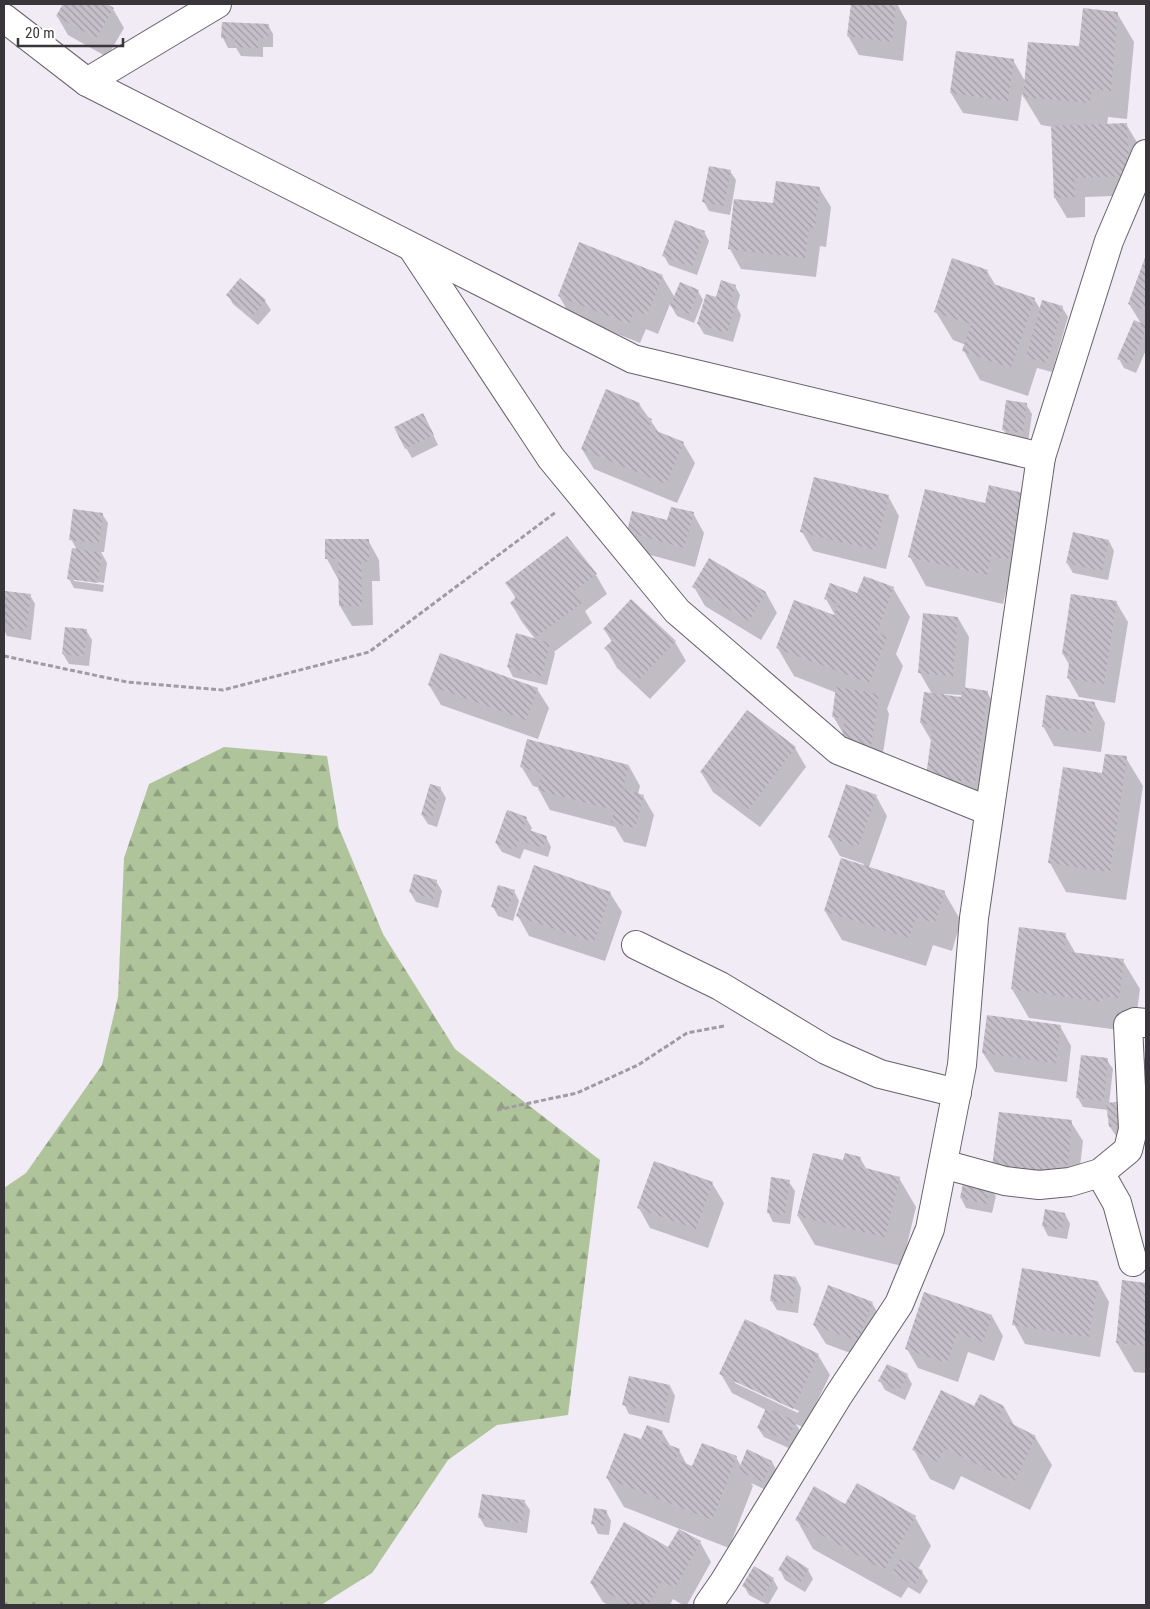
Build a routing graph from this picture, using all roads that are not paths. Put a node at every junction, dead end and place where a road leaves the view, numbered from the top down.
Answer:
1 (218, 4) edge
2 (4, 18) edge
3 (87, 82) junction
4 (1146, 154) edge
5 (412, 248) junction
6 (1041, 457) junction
7 (989, 811) junction
8 (636, 945) dead end
9 (1146, 1024) edge
10 (957, 1093) junction
11 (943, 1164) junction
12 (1100, 1173) junction
13 (1133, 1262) dead end
14 (708, 1605) edge

1 - 3 street
2 - 3 street
3 - 5 street
4 - 6 street
5 - 6 street
5 - 7 street
6 - 7 street
7 - 10 street
8 - 10 street
9 - 12 street
10 - 11 street
11 - 12 street
11 - 14 street
12 - 13 street

